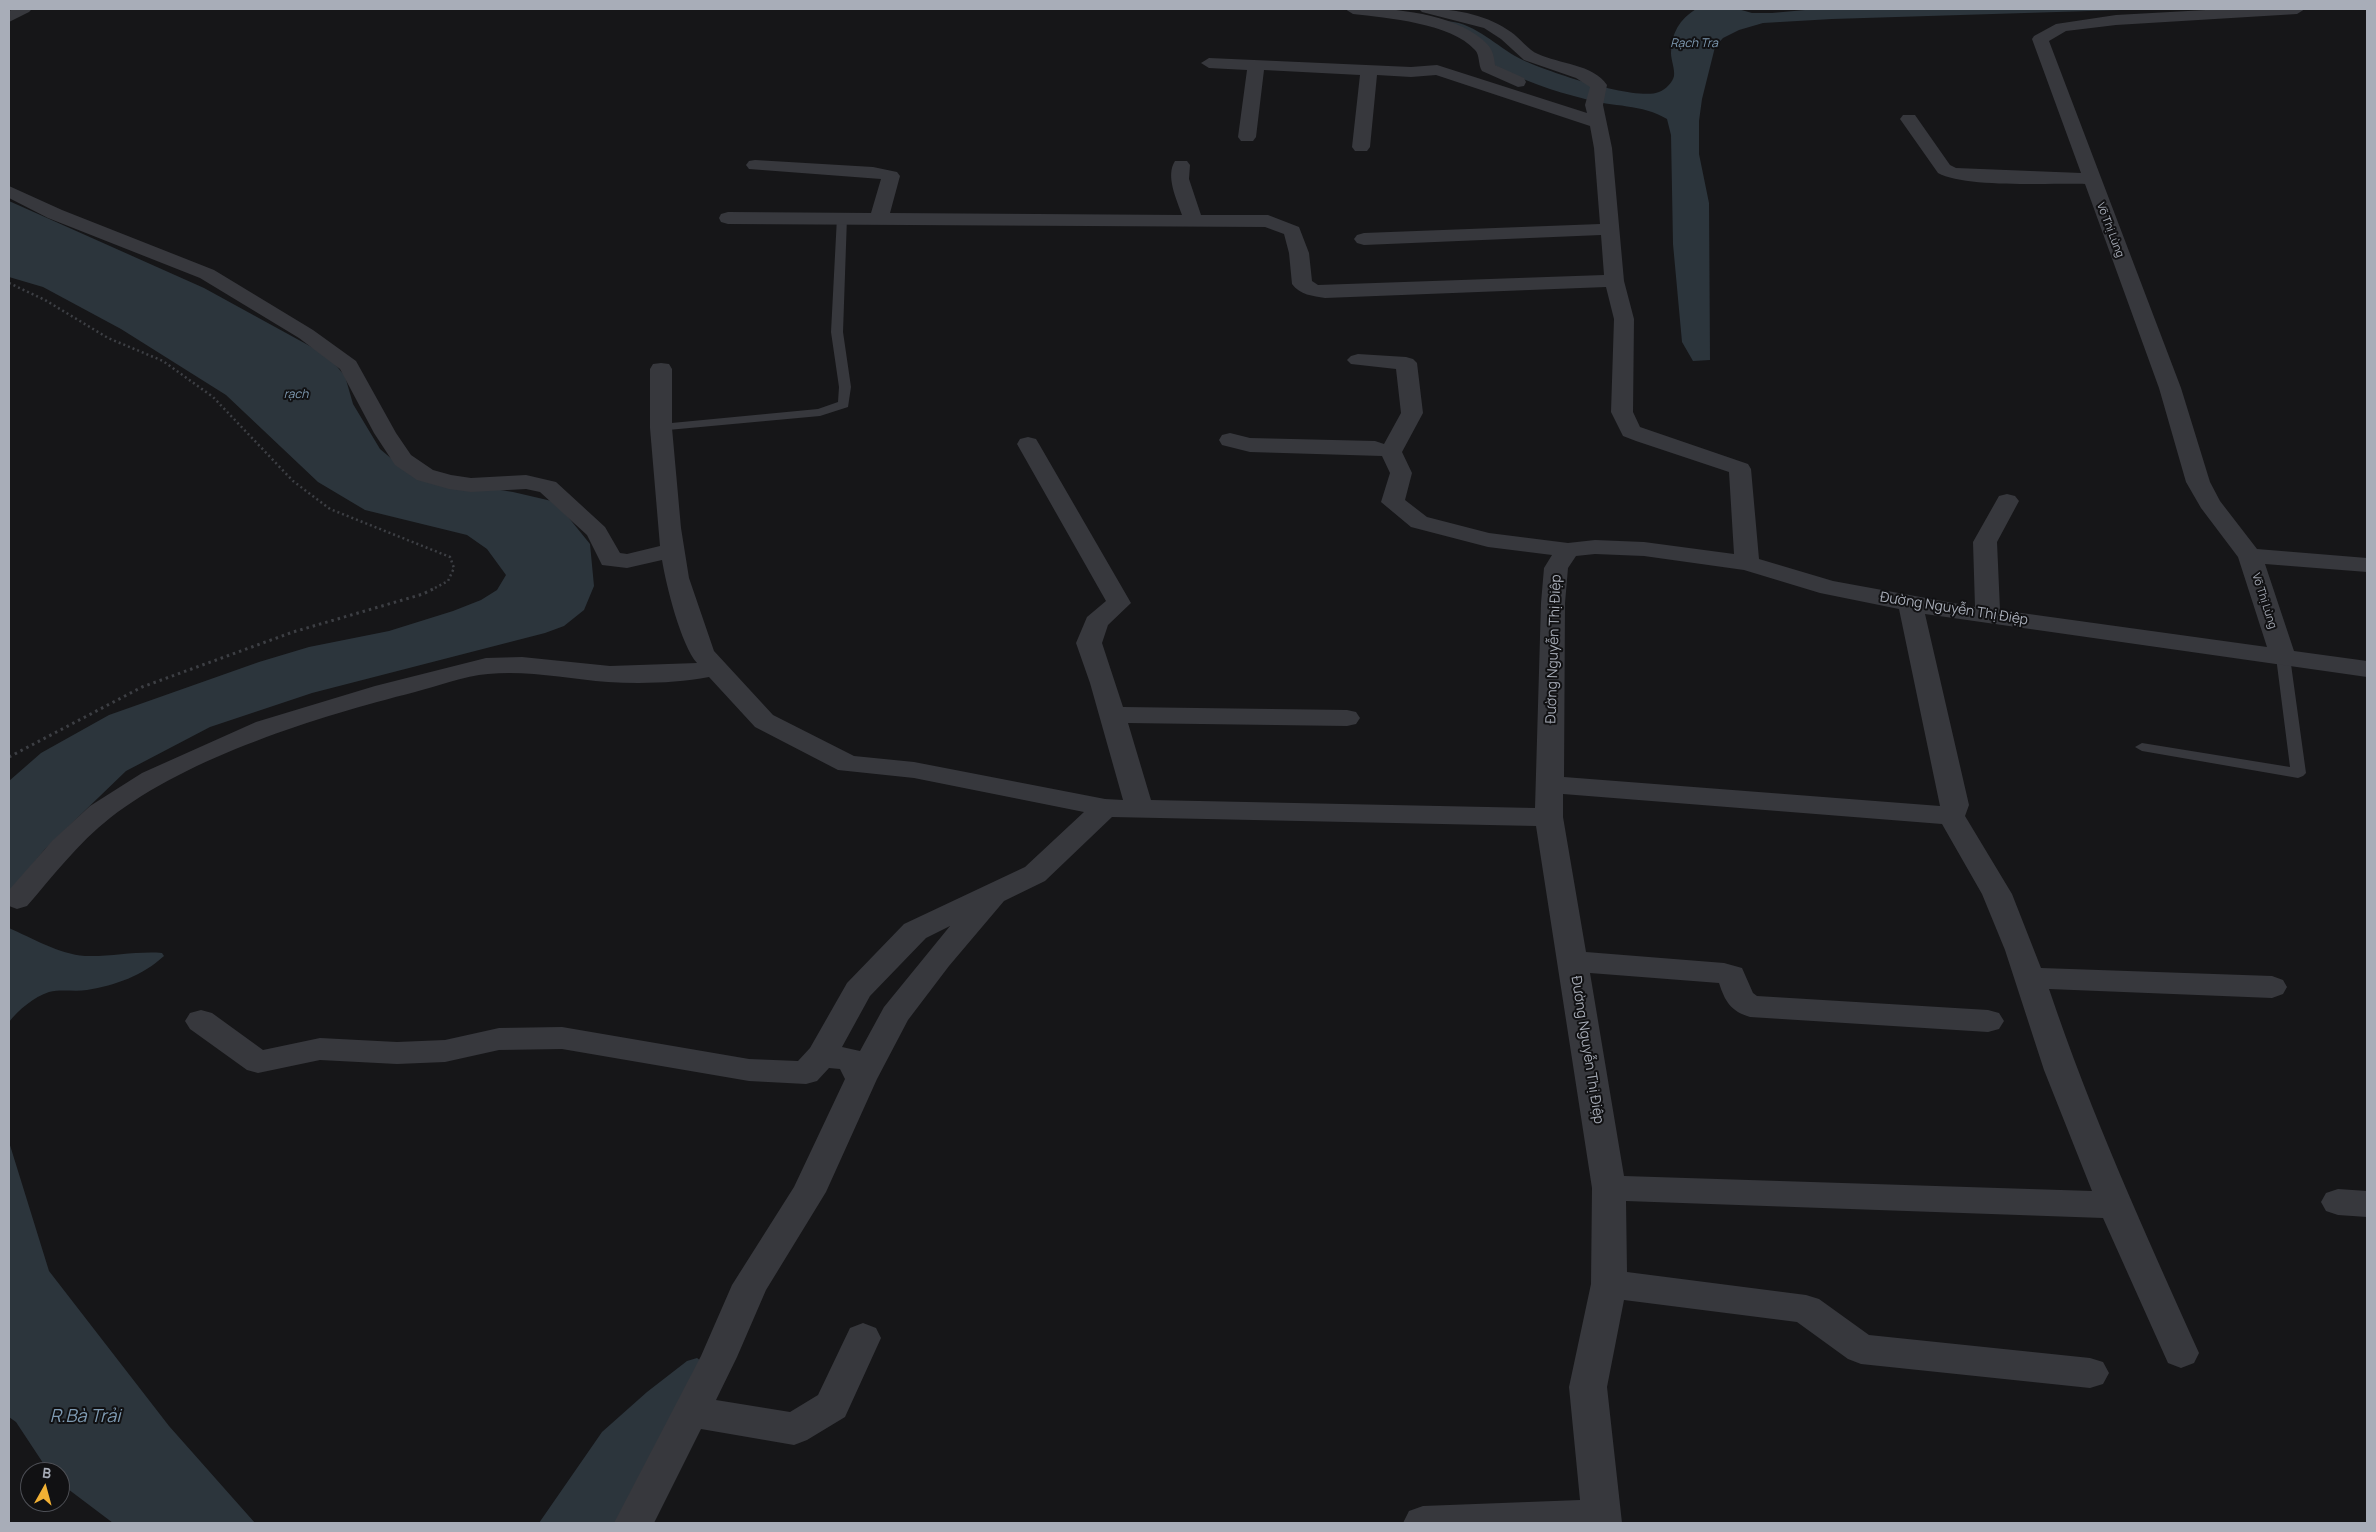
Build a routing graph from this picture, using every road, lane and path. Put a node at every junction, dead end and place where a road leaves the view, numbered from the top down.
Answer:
1 (24, 9) edge
2 (1353, 9) edge
3 (1428, 9) edge
4 (2296, 9) edge
5 (9, 17) edge
6 (1209, 63) dead end
7 (1256, 65) junction
8 (1368, 69) junction
9 (1595, 110) junction
10 (1909, 119) dead end
11 (1247, 138) dead end
12 (1361, 147) dead end
13 (756, 165) dead end
14 (1181, 165) dead end
15 (2091, 180) junction
16 (9, 191) edge
17 (842, 217) junction
18 (728, 218) dead end
19 (879, 218) junction
20 (1193, 220) junction
21 (1610, 228) junction
22 (1364, 239) dead end
23 (1614, 281) junction
24 (9, 283) edge
25 (1358, 360) dead end
26 (661, 369) dead end
27 (661, 428) junction
28 (1230, 440) dead end
29 (1028, 444) dead end
30 (1391, 452) junction
31 (2007, 501) dead end
32 (672, 550) junction
33 (1568, 550) junction
34 (2250, 556) junction
35 (1747, 562) junction
36 (2367, 564) edge
37 (1910, 603) junction
38 (1988, 616) junction
39 (2282, 657) junction
40 (716, 668) junction
41 (2367, 669) edge
42 (1113, 715) junction
43 (1347, 718) dead end
44 (2142, 747) dead end
45 (9, 757) edge
46 (1550, 784) junction
47 (1105, 808) junction
48 (1139, 808) junction
49 (1951, 816) junction
50 (1549, 817) junction
51 (999, 891) junction
52 (16, 899) dead end
53 (1573, 962) junction
54 (2030, 978) junction
55 (2272, 987) dead end
56 (201, 1021) dead end
57 (1988, 1021) dead end
58 (822, 1055) junction
59 (861, 1080) junction
60 (1609, 1188) junction
61 (2115, 1205) junction
62 (1609, 1284) junction
63 (863, 1338) dead end
64 (2181, 1353) dead end
65 (2090, 1373) dead end
66 (692, 1412) junction
67 (1601, 1519) edge
68 (634, 1523) edge
69 (1423, 1523) edge

1 - 5 street
2 - 9 street
3 - 9 street
4 - 15 street, Võ Thị Lùng
6 - 7 street
7 - 8 street
7 - 11 street
8 - 9 street
8 - 12 street
9 - 21 street
10 - 15 street
13 - 19 street
14 - 20 street
15 - 34 street, Võ Thị Lùng
16 - 32 street
17 - 18 street
17 - 19 street
17 - 27 lane
19 - 20 street
20 - 23 street
21 - 22 street
21 - 23 street
23 - 35 street
24 - 45 path
25 - 30 street
26 - 27 street
27 - 32 street
28 - 30 street
29 - 42 street
30 - 33 street
31 - 38 street
32 - 40 street
33 - 35 street, Đường Nguyễn Thị Điệp
33 - 46 street, Đường Nguyễn Thị Điệp
34 - 36 street
34 - 39 street, Võ Thị Lùng
35 - 37 street, Đường Nguyễn Thị Điệp
37 - 38 street, Đường Nguyễn Thị Điệp
37 - 49 street
38 - 39 street, Đường Nguyễn Thị Điệp
39 - 41 street, Đường Nguyễn Thị Điệp
39 - 44 lane
40 - 47 street
40 - 52 street
42 - 43 street
42 - 48 street
46 - 49 street
46 - 50 street, Đường Nguyễn Thị Điệp
47 - 48 street
47 - 51 street
48 - 50 street
49 - 54 street
50 - 53 street, Đường Nguyễn Thị Điệp
51 - 58 street
51 - 59 street
53 - 57 street
53 - 60 street, Đường Nguyễn Thị Điệp
54 - 55 street
54 - 61 street
56 - 58 street
58 - 59 street
59 - 66 street
60 - 61 street
60 - 62 street, Đường Nguyễn Thị Điệp
61 - 64 street
62 - 65 street
62 - 67 street, Đường Nguyễn Thị Điệp
63 - 66 street
66 - 68 street
67 - 69 street

